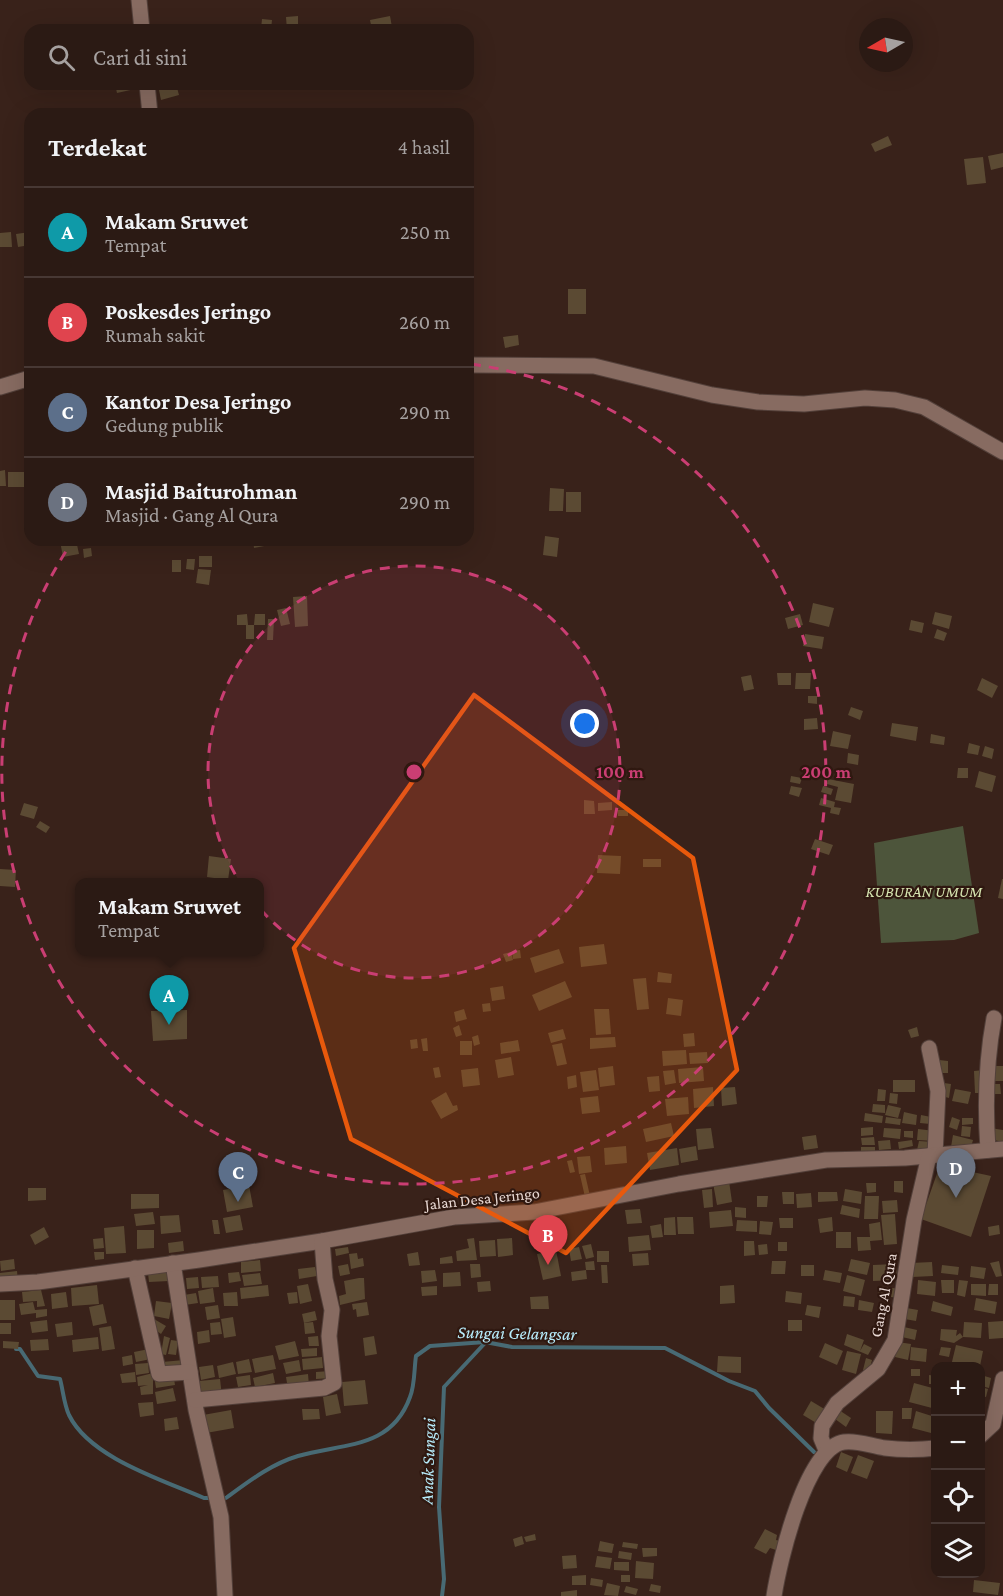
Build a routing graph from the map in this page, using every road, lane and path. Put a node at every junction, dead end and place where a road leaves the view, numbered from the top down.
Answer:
1 (138, 0) edge
2 (141, 24) edge
3 (148, 90) edge
4 (149, 108) edge
5 (474, 365) edge
6 (24, 380) edge
7 (0, 387) edge
8 (1003, 452) edge
9 (994, 1018) dead end
10 (929, 1048) dead end
11 (996, 1150) edge
12 (932, 1155) junction
13 (322, 1241) junction
14 (173, 1263) junction
15 (135, 1268) junction
16 (0, 1284) edge
17 (190, 1372) junction
18 (1003, 1379) edge
19 (195, 1400) junction
20 (985, 1432) edge
21 (931, 1448) edge
22 (826, 1450) junction
23 (225, 1596) edge
24 (774, 1596) edge

1 - 2 street
3 - 4 street
5 - 8 street
6 - 7 street
9 - 11 street
10 - 12 street, Gang Al Qura
11 - 12 street, Jalan Desa Jeringo
12 - 13 street, Jalan Desa Jeringo
12 - 22 street, Gang Al Qura
13 - 14 street, Jalan Desa Jeringo
13 - 19 street
14 - 15 street, Jalan Desa Jeringo
14 - 17 street
15 - 16 street, Jalan Desa Jeringo
15 - 17 street
17 - 19 street
18 - 20 street
19 - 23 street
21 - 22 street
22 - 24 street

